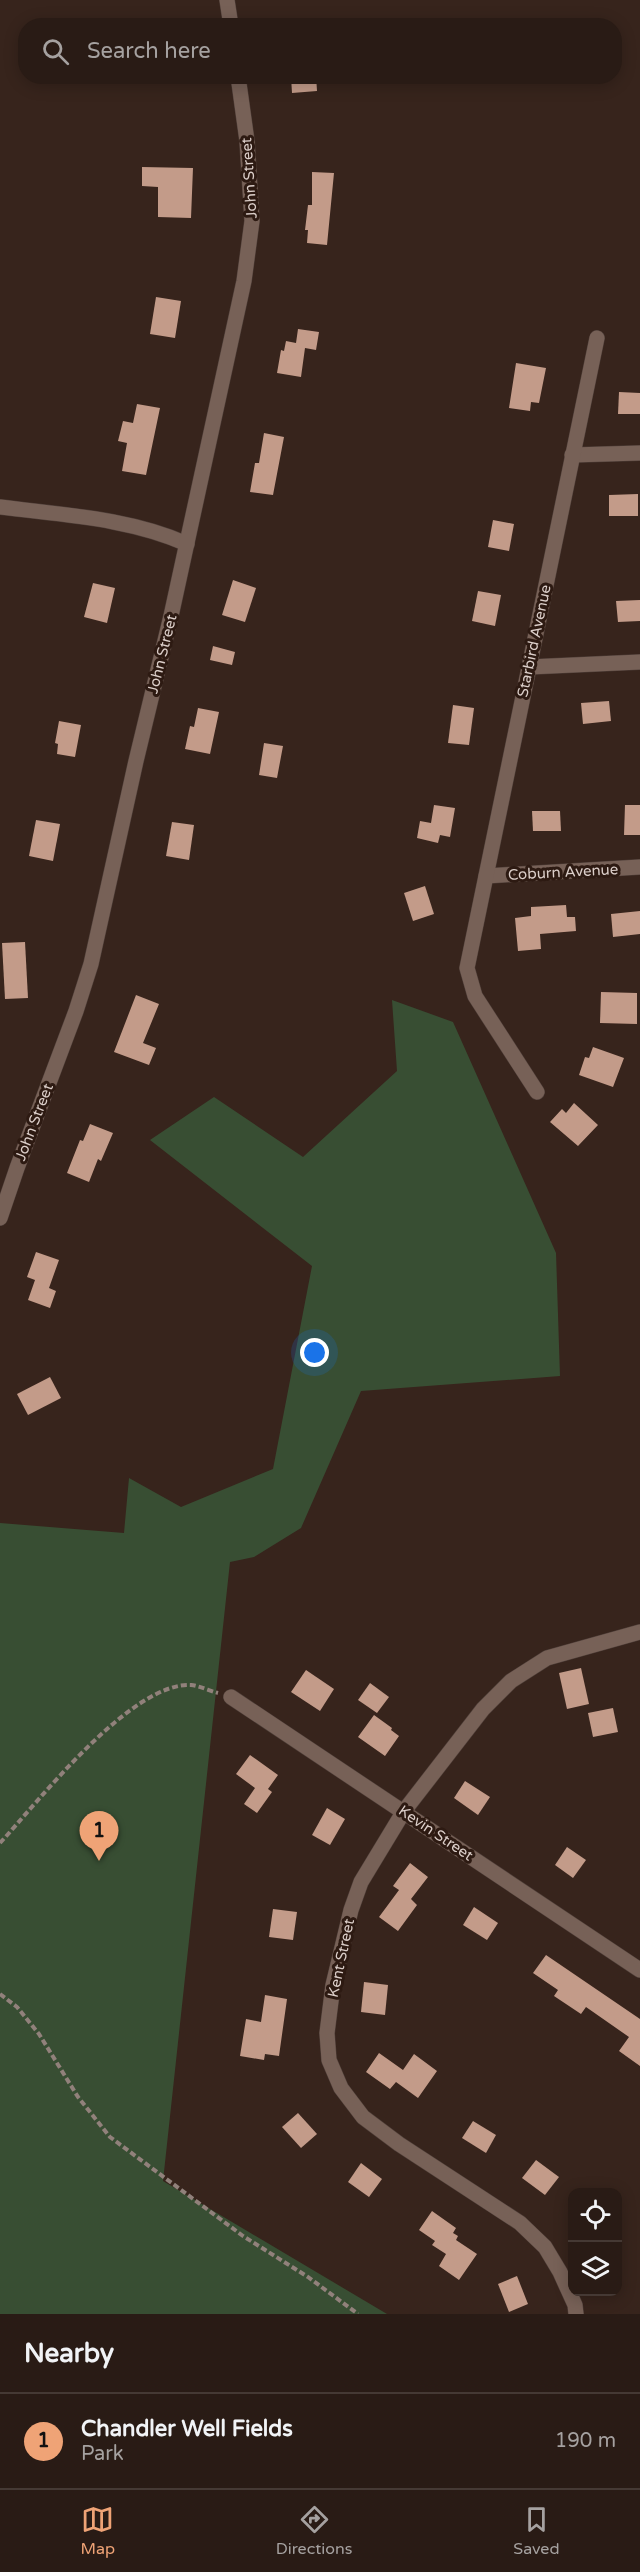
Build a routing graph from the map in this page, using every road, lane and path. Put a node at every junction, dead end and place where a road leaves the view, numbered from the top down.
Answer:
1 (227, 0) edge
2 (230, 18) edge
3 (239, 84) edge
4 (597, 338) dead end
5 (640, 453) edge
6 (572, 455) junction
7 (0, 507) edge
8 (187, 544) junction
9 (640, 662) edge
10 (529, 667) junction
11 (640, 867) edge
12 (486, 876) junction
13 (537, 1092) dead end
14 (0, 1218) edge
15 (640, 1632) edge
16 (231, 1697) joint
17 (404, 1811) junction
18 (0, 1834) edge
19 (6, 1837) junction
20 (0, 1843) edge
21 (640, 1970) edge
22 (0, 1994) edge
23 (358, 2314) edge
24 (576, 2314) edge

1 - 2 street
3 - 8 street, John Street
4 - 6 street, Starbird Avenue
5 - 6 street
6 - 10 street, Starbird Avenue
7 - 8 street
8 - 14 street, John Street
9 - 10 street
10 - 12 street, Starbird Avenue
11 - 12 street, Coburn Avenue
12 - 13 street, Starbird Avenue
15 - 17 street, Kent Street
16 - 17 street, Kevin Street
16 - 19 path
17 - 21 street, Kevin Street
17 - 24 street, Kent Street
18 - 19 path
19 - 20 path
22 - 23 path

